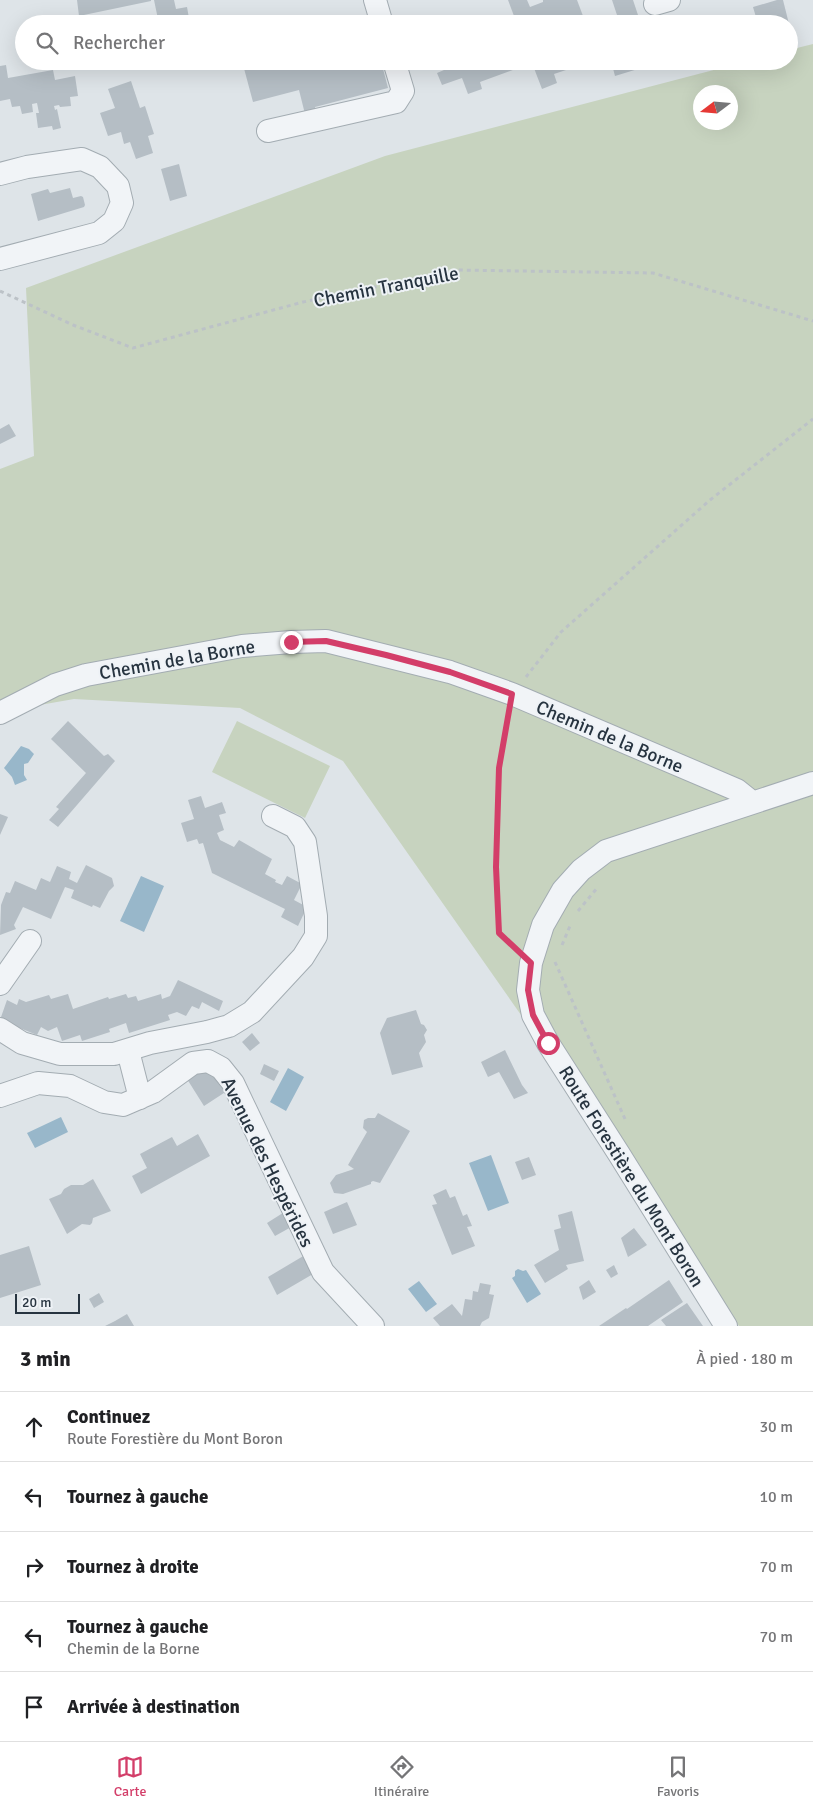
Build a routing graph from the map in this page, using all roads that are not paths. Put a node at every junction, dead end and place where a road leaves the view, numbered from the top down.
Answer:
1 (375, 0) edge
2 (379, 15) edge
3 (397, 70) edge
4 (268, 131) dead end
5 (0, 174) edge
6 (0, 259) edge
7 (0, 713) edge
8 (813, 783) edge
9 (752, 802) junction
10 (273, 816) dead end
11 (30, 942) dead end
12 (0, 984) edge
13 (0, 1029) edge
14 (128, 1051) junction
15 (0, 1096) edge
16 (140, 1098) junction
17 (373, 1326) edge
18 (726, 1326) edge

1 - 2 street
3 - 4 street
5 - 6 street
7 - 9 street, Chemin de la Borne
8 - 9 street, Route Forestière du Mont Boron
9 - 18 street, Route Forestière du Mont Boron
10 - 14 street
11 - 12 street
13 - 14 street
14 - 16 street
15 - 16 street, Avenue des Hespérides
16 - 17 street, Avenue des Hespérides

